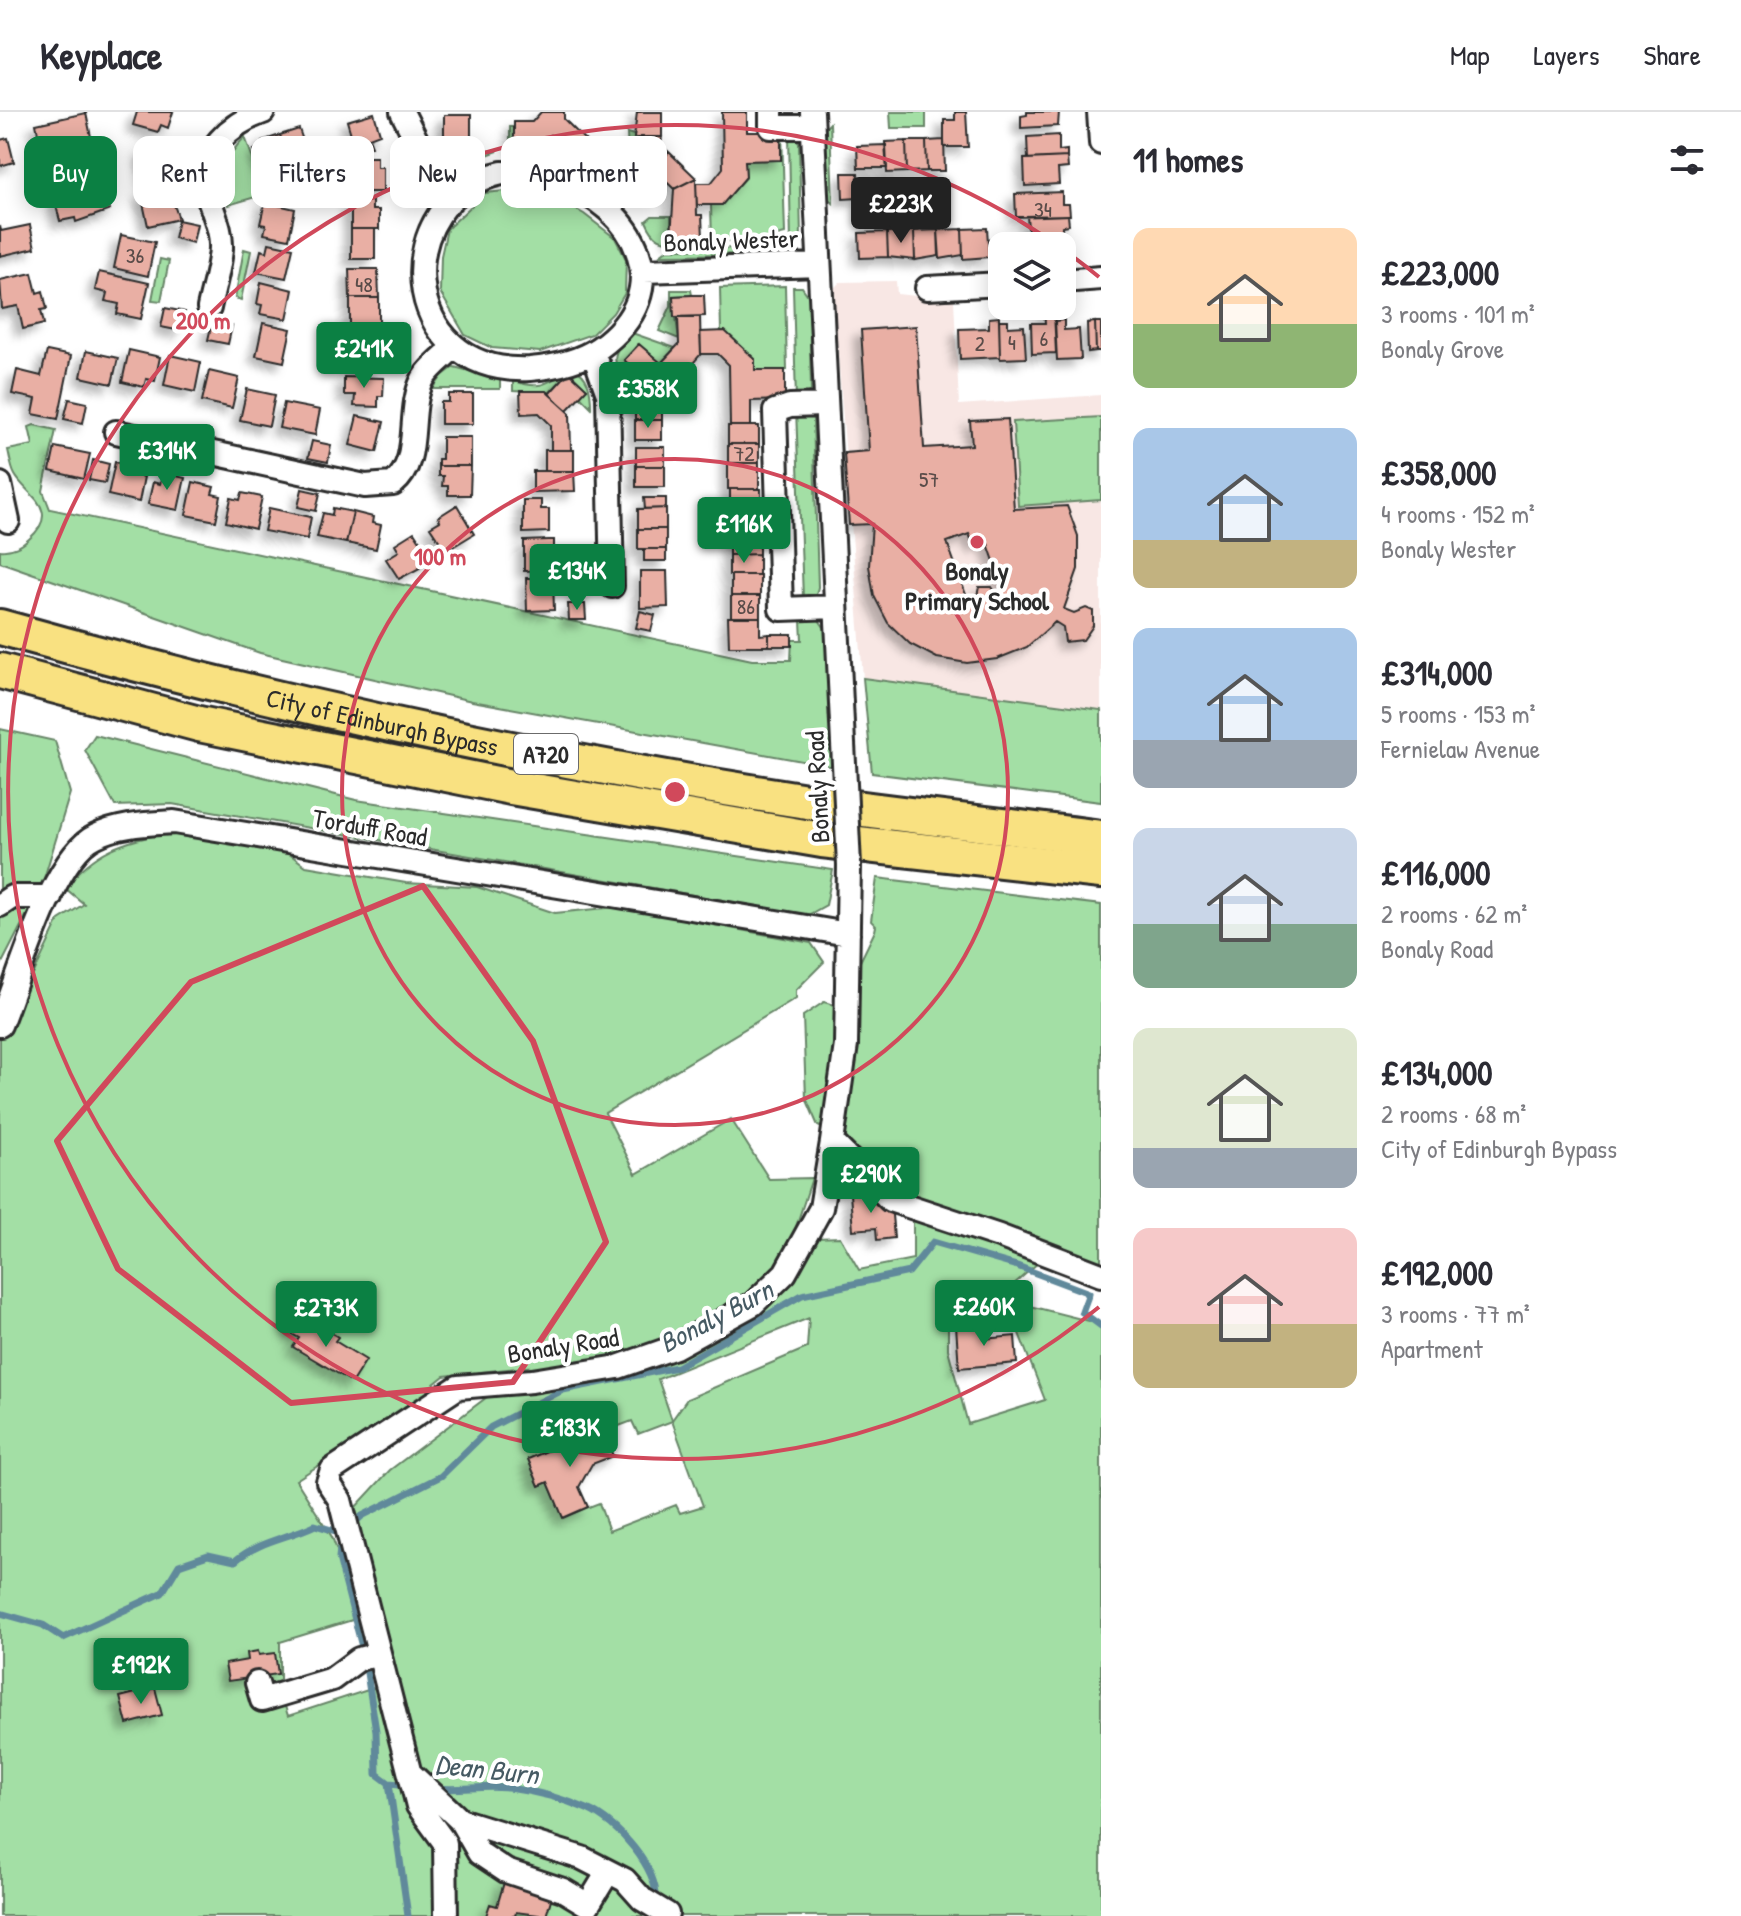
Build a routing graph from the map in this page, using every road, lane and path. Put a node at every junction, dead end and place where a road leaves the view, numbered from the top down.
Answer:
1 (263, 112) edge
2 (402, 112) edge
3 (771, 112) edge
4 (1099, 112) edge
5 (812, 119) edge
6 (413, 136) edge
7 (1101, 143) edge
8 (485, 179) edge
9 (448, 208) edge
10 (819, 265) junction
11 (644, 271) junction
12 (1101, 278) edge
13 (1076, 280) edge
14 (988, 285) edge
15 (927, 288) dead end
16 (209, 308) dead end
17 (453, 348) junction
18 (593, 352) junction
19 (824, 405) junction
20 (116, 432) dead end
21 (0, 484) edge
22 (8, 521) dead end
23 (612, 586) dead end
24 (836, 607) junction
25 (0, 627) edge
26 (0, 671) edge
27 (1101, 838) edge
28 (1101, 871) edge
29 (50, 897) junction
30 (0, 905) edge
31 (848, 934) junction
32 (0, 1025) edge
33 (832, 1142) junction
34 (1101, 1275) edge
35 (379, 1654) junction
36 (257, 1683) dead end
37 (418, 1784) junction
38 (460, 1820) junction
39 (608, 1872) junction
40 (667, 1914) edge
41 (446, 1916) edge

1 - 16 street
2 - 6 street
3 - 5 street
4 - 7 street
5 - 10 street, Bonaly Road
8 - 11 street, Bonaly Wester
9 - 17 street, Bonaly Wester
10 - 11 street, Bonaly Wester
10 - 19 street, Bonaly Road
11 - 18 street, Bonaly Wester
12 - 13 street
14 - 15 street
17 - 18 street, Bonaly Wester
17 - 20 street
18 - 23 street
19 - 24 street, Bonaly Road
19 - 24 street
21 - 22 street
24 - 31 street, Bonaly Road, bridge
25 - 27 highway, City of Edinburgh Bypass / A720
26 - 28 highway, City of Edinburgh Bypass / A720
29 - 30 street
29 - 31 street, Torduff Road
29 - 32 street, Torduff Road
31 - 33 street, Bonaly Road
33 - 34 street
33 - 35 street, Bonaly Road
35 - 36 street
35 - 37 street, Bonaly Road
37 - 38 street
37 - 41 street, Bonaly Road
38 - 39 street
38 - 39 street
39 - 40 street

